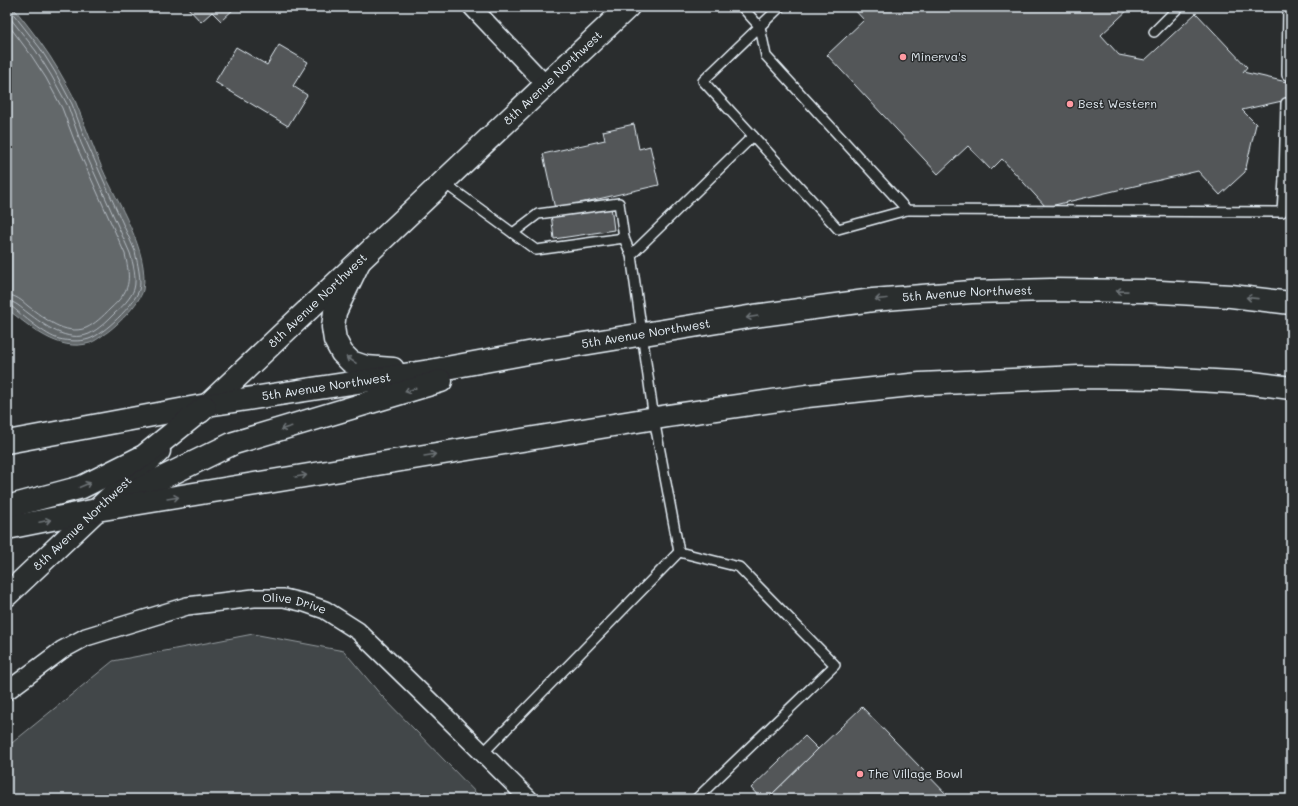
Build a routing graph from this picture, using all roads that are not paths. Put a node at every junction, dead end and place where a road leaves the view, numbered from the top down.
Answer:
1 (472, 7) edge
2 (628, 7) edge
3 (742, 7) edge
4 (780, 7) edge
5 (1179, 7) edge
6 (1288, 7) edge
7 (760, 27) junction
8 (1154, 32) dead end
9 (1289, 49) edge
10 (1287, 74) dead end
11 (546, 84) junction
12 (1286, 102) dead end
13 (1288, 131) edge
14 (753, 136) junction
15 (1288, 179) edge
16 (443, 182) junction
17 (907, 210) junction
18 (513, 234) junction
19 (624, 238) junction
20 (631, 255) junction
21 (359, 262) junction
22 (1291, 302) edge
23 (642, 335) junction
24 (528, 353) junction
25 (430, 371) junction
26 (1291, 388) edge
27 (207, 405) junction
28 (654, 419) junction
29 (7, 442) edge
30 (7, 508) edge
31 (97, 510) junction
32 (7, 528) edge
33 (679, 552) junction
34 (7, 595) edge
35 (7, 691) edge
36 (483, 753) junction
37 (529, 799) edge
38 (696, 799) edge

1 - 11 street
2 - 11 main road, 8th Avenue Northwest
3 - 7 lane
4 - 7 lane
5 - 8 lane
6 - 9 lane
7 - 14 lane
7 - 17 lane
9 - 10 lane
11 - 16 main road, 8th Avenue Northwest
12 - 13 lane
13 - 15 lane
14 - 17 lane
14 - 20 lane
15 - 17 lane
16 - 18 lane
16 - 21 main road, 8th Avenue Northwest
18 - 19 lane
18 - 19 lane
19 - 20 lane
20 - 23 lane
25 -> 21 main road
21 - 27 main road, 8th Avenue Northwest
22 -> 23 main road, 5th Avenue Northwest
23 - 24 main road, 5th Avenue Northwest
23 - 28 lane
24 - 25 main road, 5th Avenue Northwest
24 -> 31 main road
25 - 27 main road, 5th Avenue Northwest
26 - 28 main road
27 - 29 main road, 5th Avenue Northwest
30 -> 27 main road
27 - 31 main road, 8th Avenue Northwest
31 -> 28 main road
28 - 33 lane
32 -> 31 main road
31 - 34 main road, 8th Avenue Northwest
33 - 36 lane
33 - 38 lane
35 - 36 street, Olive Drive
36 - 37 street, Olive Drive

